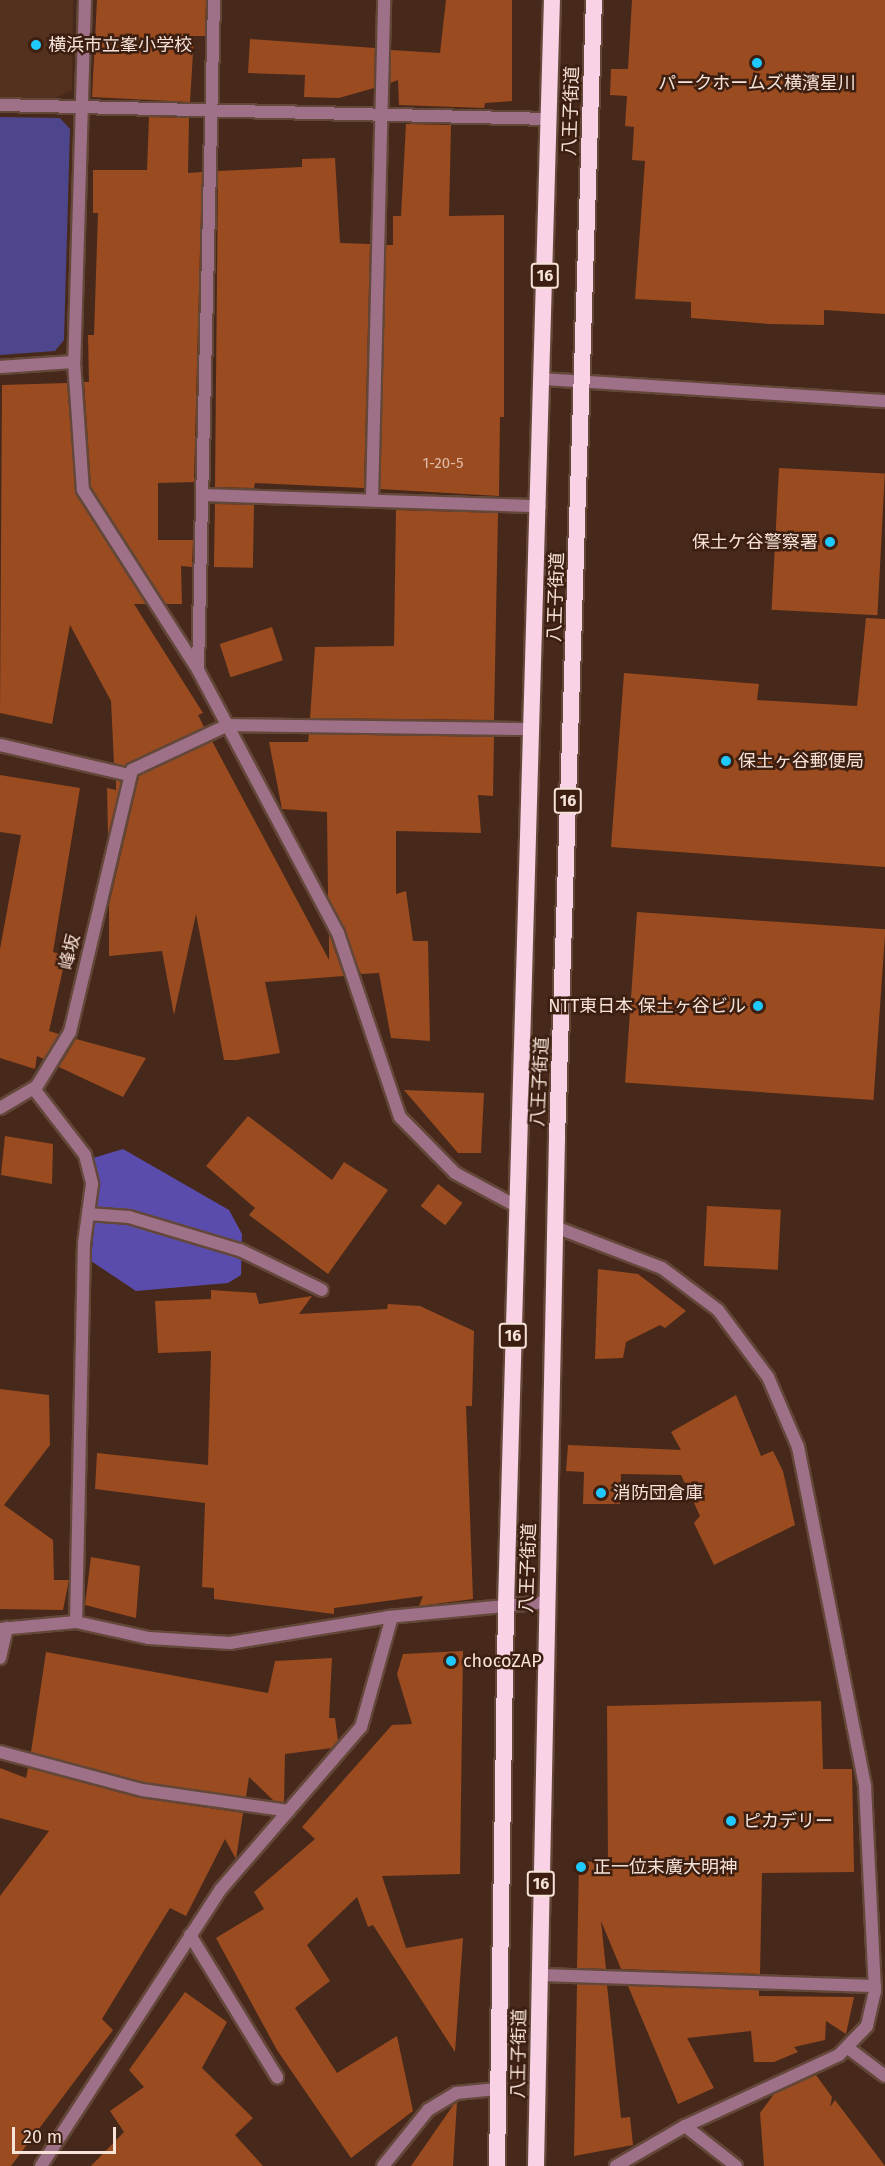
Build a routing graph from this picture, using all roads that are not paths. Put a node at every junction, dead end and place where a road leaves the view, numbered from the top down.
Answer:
1 (84, 0) edge
2 (214, 0) edge
3 (384, 0) edge
4 (552, 0) edge
5 (594, 0) edge
6 (0, 105) edge
7 (82, 107) junction
8 (211, 110) junction
9 (381, 113) junction
10 (549, 119) junction
11 (74, 362) junction
12 (0, 367) edge
13 (543, 379) junction
14 (582, 382) junction
15 (885, 401) edge
16 (202, 495) junction
17 (372, 499) junction
18 (540, 506) junction
19 (198, 670) junction
20 (228, 725) junction
21 (531, 729) junction
22 (0, 745) edge
23 (129, 775) junction
24 (34, 1089) junction
25 (0, 1108) edge
26 (516, 1206) junction
27 (88, 1215) junction
28 (558, 1228) junction
29 (322, 1290) dead end
30 (547, 1602) junction
31 (506, 1605) junction
32 (392, 1617) junction
33 (76, 1622) junction
34 (4, 1629) edge
35 (0, 1658) edge
36 (0, 1752) edge
37 (289, 1811) junction
38 (190, 1935) junction
39 (540, 1975) junction
40 (878, 1989) edge
41 (848, 2048) junction
42 (885, 2076) edge
43 (277, 2077) dead end
44 (497, 2089) junction
45 (685, 2126) junction
46 (41, 2166) edge
47 (383, 2166) edge
48 (497, 2166) edge
49 (536, 2166) edge
50 (616, 2166) edge
51 (736, 2166) edge

1 - 7 street
2 - 8 street
3 - 9 street
4 - 10 highway, 八王子街道 / 16
5 - 14 highway, 八王子街道 / 16
6 - 7 street
7 - 8 street
7 - 11 street
8 - 9 street
8 - 16 street
9 - 10 street
9 - 17 street
10 - 13 highway, 八王子街道 / 16
11 - 12 street
11 - 19 street
13 - 14 street
13 - 18 highway, 八王子街道 / 16
14 - 15 street
14 - 28 highway, 八王子街道 / 16
16 - 17 street
16 - 19 street
17 - 18 street
18 - 21 highway, 八王子街道 / 16
19 - 20 street
20 - 21 street
20 - 23 street
20 - 26 street
21 - 26 highway, 八王子街道 / 16
22 - 23 street
23 - 24 street, 峰坂
24 - 25 street, 峰坂
24 - 27 street
26 - 31 highway, 八王子街道 / 16
27 - 29 street
27 - 33 street
28 - 30 highway, 八王子街道 / 16
28 - 40 street
30 - 31 street
30 - 39 highway, 八王子街道 / 16
31 - 32 street
31 - 44 highway, 八王子街道 / 16
32 - 33 street
32 - 37 street
33 - 34 street
34 - 35 street
36 - 37 street
37 - 38 street
38 - 43 street
38 - 46 street
39 - 40 street
39 - 49 highway, 八王子街道 / 16
40 - 41 street
41 - 42 street
41 - 45 street
44 - 47 street
44 - 48 highway, 八王子街道 / 16
45 - 50 street
45 - 51 street

